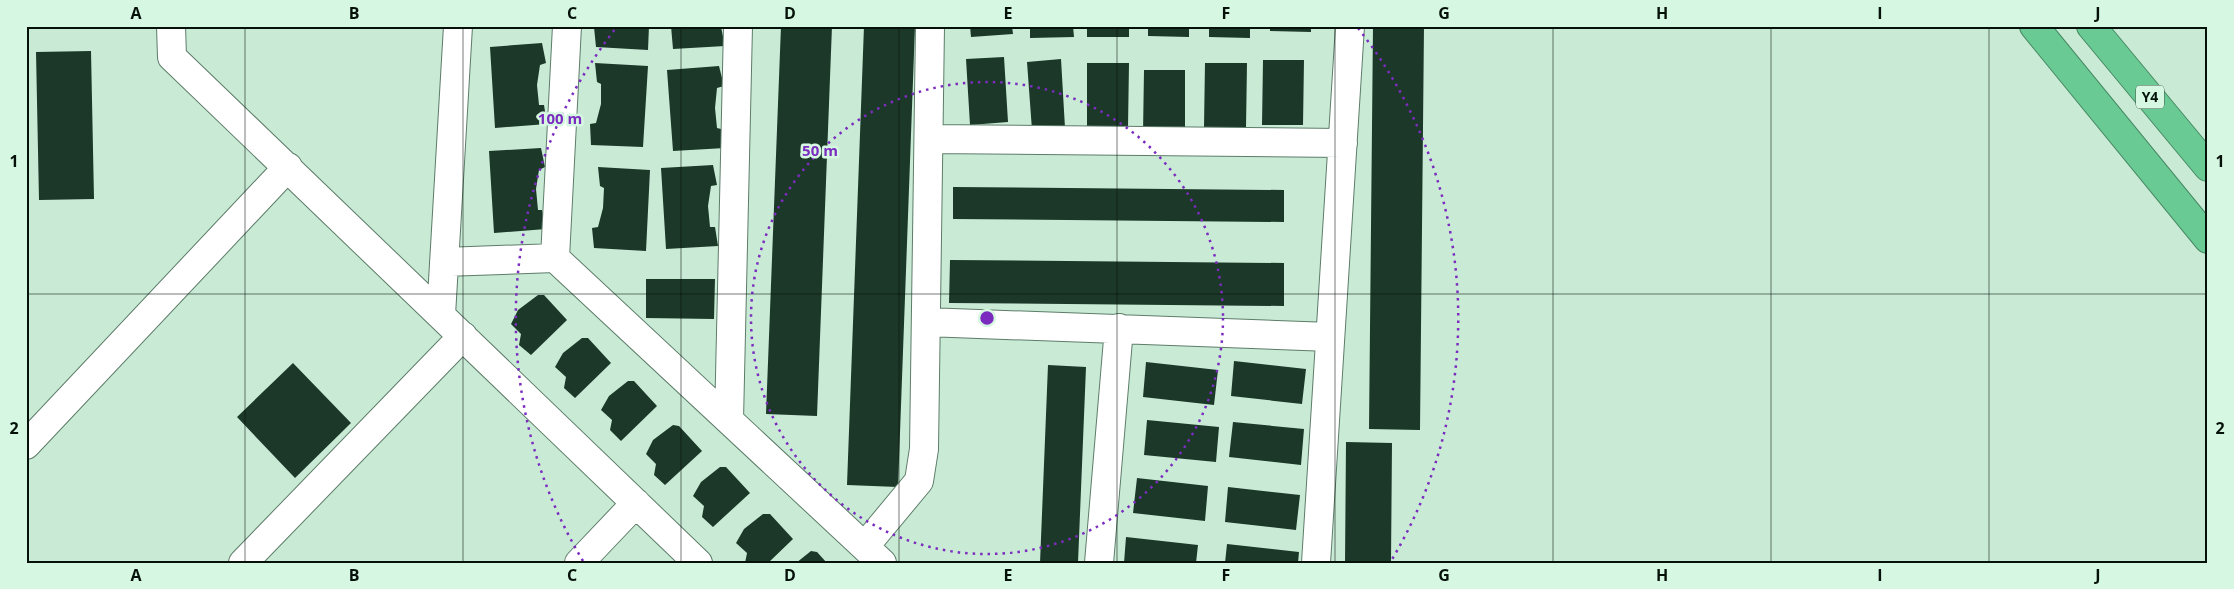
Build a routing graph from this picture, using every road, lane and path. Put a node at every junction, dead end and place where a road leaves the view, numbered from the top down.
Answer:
1 (171, 26) edge
2 (458, 26) edge
3 (567, 26) edge
4 (738, 26) edge
5 (930, 26) edge
6 (1350, 26) edge
7 (2034, 26) edge
8 (2091, 26) edge
9 (929, 139) junction
10 (1343, 143) junction
11 (288, 167) junction
12 (2208, 167) edge
13 (2208, 239) edge
14 (555, 258) junction
15 (444, 262) junction
16 (441, 315) junction
17 (926, 322) junction
18 (1119, 328) junction
19 (463, 336) junction
20 (1330, 337) junction
21 (729, 420) junction
22 (26, 445) edge
23 (636, 503) junction
24 (873, 554) edge
25 (243, 563) edge
26 (579, 563) edge
27 (698, 563) edge
28 (1099, 563) edge
29 (1316, 563) edge

1 - 11 street
2 - 15 street
3 - 14 street
4 - 21 street
5 - 9 street
6 - 10 street
7 - 13 highway
8 - 12 highway, Y4
9 - 10 street
9 - 17 street
10 - 20 street
11 - 16 street
11 - 22 street
14 - 15 street
14 - 21 street
15 - 16 street
16 - 19 street
17 - 18 street
17 - 24 street
18 - 20 street
18 - 28 street
19 - 23 street
19 - 25 street
20 - 29 street
21 - 24 street
23 - 26 street
23 - 27 street

